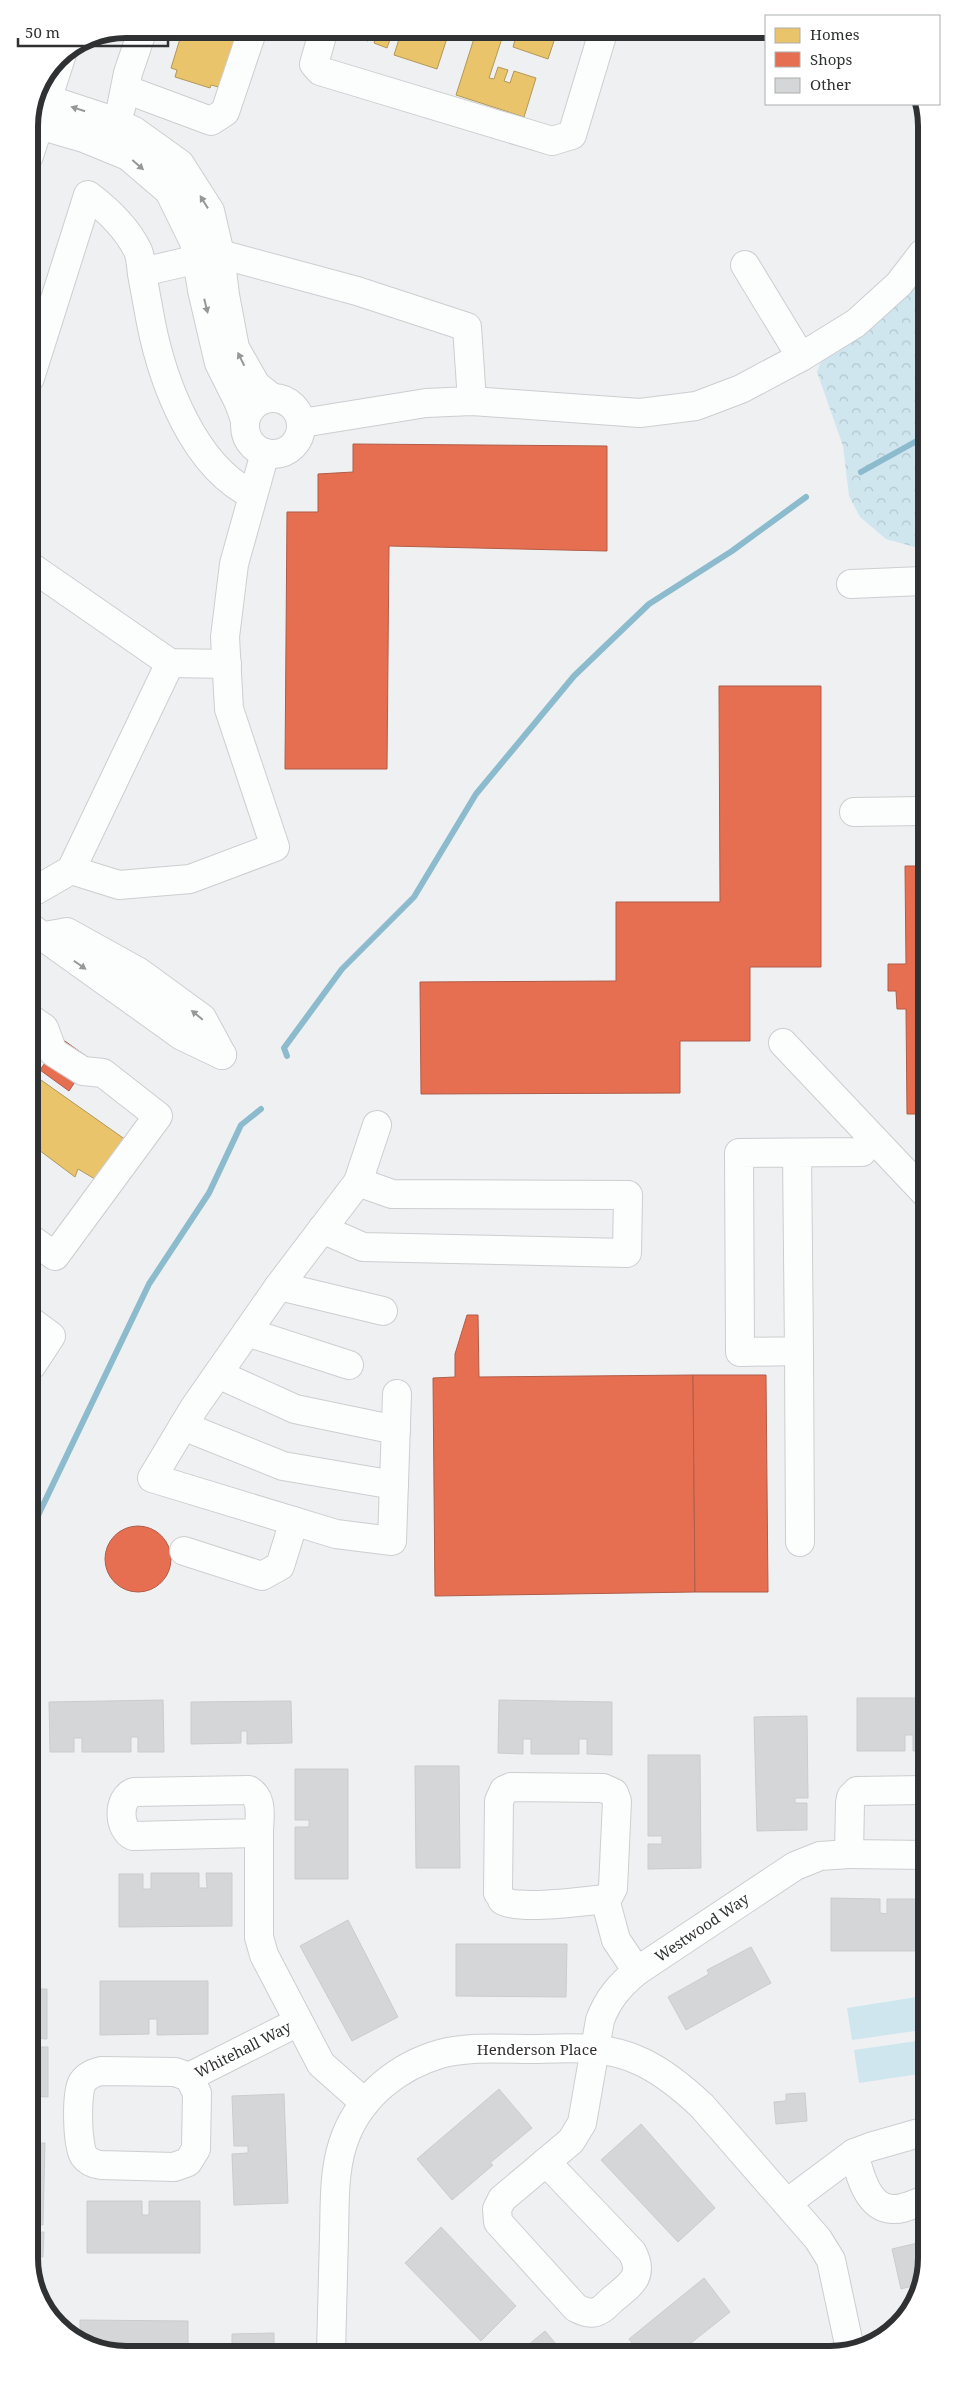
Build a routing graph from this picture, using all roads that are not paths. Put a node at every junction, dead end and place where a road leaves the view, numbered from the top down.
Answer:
1 (140, 38) edge
2 (249, 38) edge
3 (321, 38) edge
4 (601, 38) edge
5 (52, 77) edge
6 (125, 89) junction
7 (39, 107) edge
8 (38, 110) edge
9 (115, 136) junction
10 (208, 256) junction
11 (918, 259) edge
12 (745, 265) dead end
13 (142, 272) junction
14 (38, 353) edge
15 (801, 357) junction
16 (271, 397) junction
17 (472, 401) junction
18 (245, 420) junction
19 (302, 424) junction
20 (265, 453) junction
21 (253, 495) junction
22 (38, 572) edge
23 (918, 581) edge
24 (851, 584) dead end
25 (170, 663) junction
26 (227, 664) junction
27 (918, 811) edge
28 (854, 812) dead end
29 (71, 870) junction
30 (38, 889) edge
31 (38, 932) edge
32 (38, 934) edge
33 (38, 1024) edge
34 (783, 1043) dead end
35 (377, 1125) dead end
36 (871, 1136) junction
37 (797, 1153) junction
38 (358, 1182) junction
39 (918, 1182) edge
40 (322, 1229) junction
41 (38, 1243) edge
42 (279, 1286) junction
43 (383, 1311) dead end
44 (38, 1326) edge
45 (247, 1332) junction
46 (799, 1351) junction
47 (38, 1356) edge
48 (350, 1366) dead end
49 (218, 1374) junction
50 (397, 1394) dead end
51 (184, 1426) junction
52 (396, 1430) junction
53 (394, 1484) junction
54 (294, 1521) junction
55 (800, 1542) dead end
56 (184, 1551) dead end
57 (918, 1790) edge
58 (259, 1833) dead end
59 (849, 1854) junction
60 (918, 1855) edge
61 (605, 1899) junction
62 (637, 1971) junction
63 (298, 2022) junction
64 (595, 2048) junction
65 (189, 2077) junction
66 (366, 2103) junction
67 (918, 2133) edge
68 (854, 2153) junction
69 (546, 2162) junction
70 (918, 2202) edge
71 (787, 2203) junction
72 (849, 2344) edge
73 (331, 2345) edge

1 - 6 street
2 - 6 street
3 - 4 street
5 - 7 street
6 - 9 street
8 - 9 street
9 - 10 street
10 - 13 street
16 -> 10 street
10 - 17 street
10 -> 18 street
11 - 15 street
12 - 15 street
13 - 14 street
13 - 21 street
15 - 17 street
16 - 18 street
16 - 19 street
17 - 19 street
18 - 20 street
19 - 20 street
20 - 21 street
21 - 26 street
22 - 25 street
23 - 24 street
25 - 26 street
25 - 29 street
26 - 29 street
27 - 28 street
29 - 30 street
32 -> 31 street
33 - 41 street
34 - 36 street
35 - 38 street
36 - 37 street
36 - 39 street
37 - 46 street
37 - 46 street
38 - 40 street
38 - 40 street
40 - 42 street
42 - 43 street
42 - 45 street
44 - 47 street
45 - 48 street
45 - 49 street
46 - 55 street
49 - 51 street
49 - 52 street
50 - 52 street
51 - 53 street
51 - 54 street
52 - 53 street
53 - 54 street
54 - 56 street
57 - 59 street
58 - 63 street, Whitehall Way
59 - 60 street, Westwood Way
59 - 62 street, Westwood Way
61 - 61 street
61 - 62 street
62 - 64 street, Westwood Way
63 - 65 street, Whitehall Way
63 - 66 street, Whitehall Way
64 - 66 street, Henderson Place
64 - 69 street, Westwood Way
64 - 71 street, Henderson Place
65 - 65 street
66 - 73 street, Henderson Place
67 - 68 street
68 - 70 street
68 - 71 street
69 - 69 street, Westwood Way
71 - 72 street, Henderson Place

